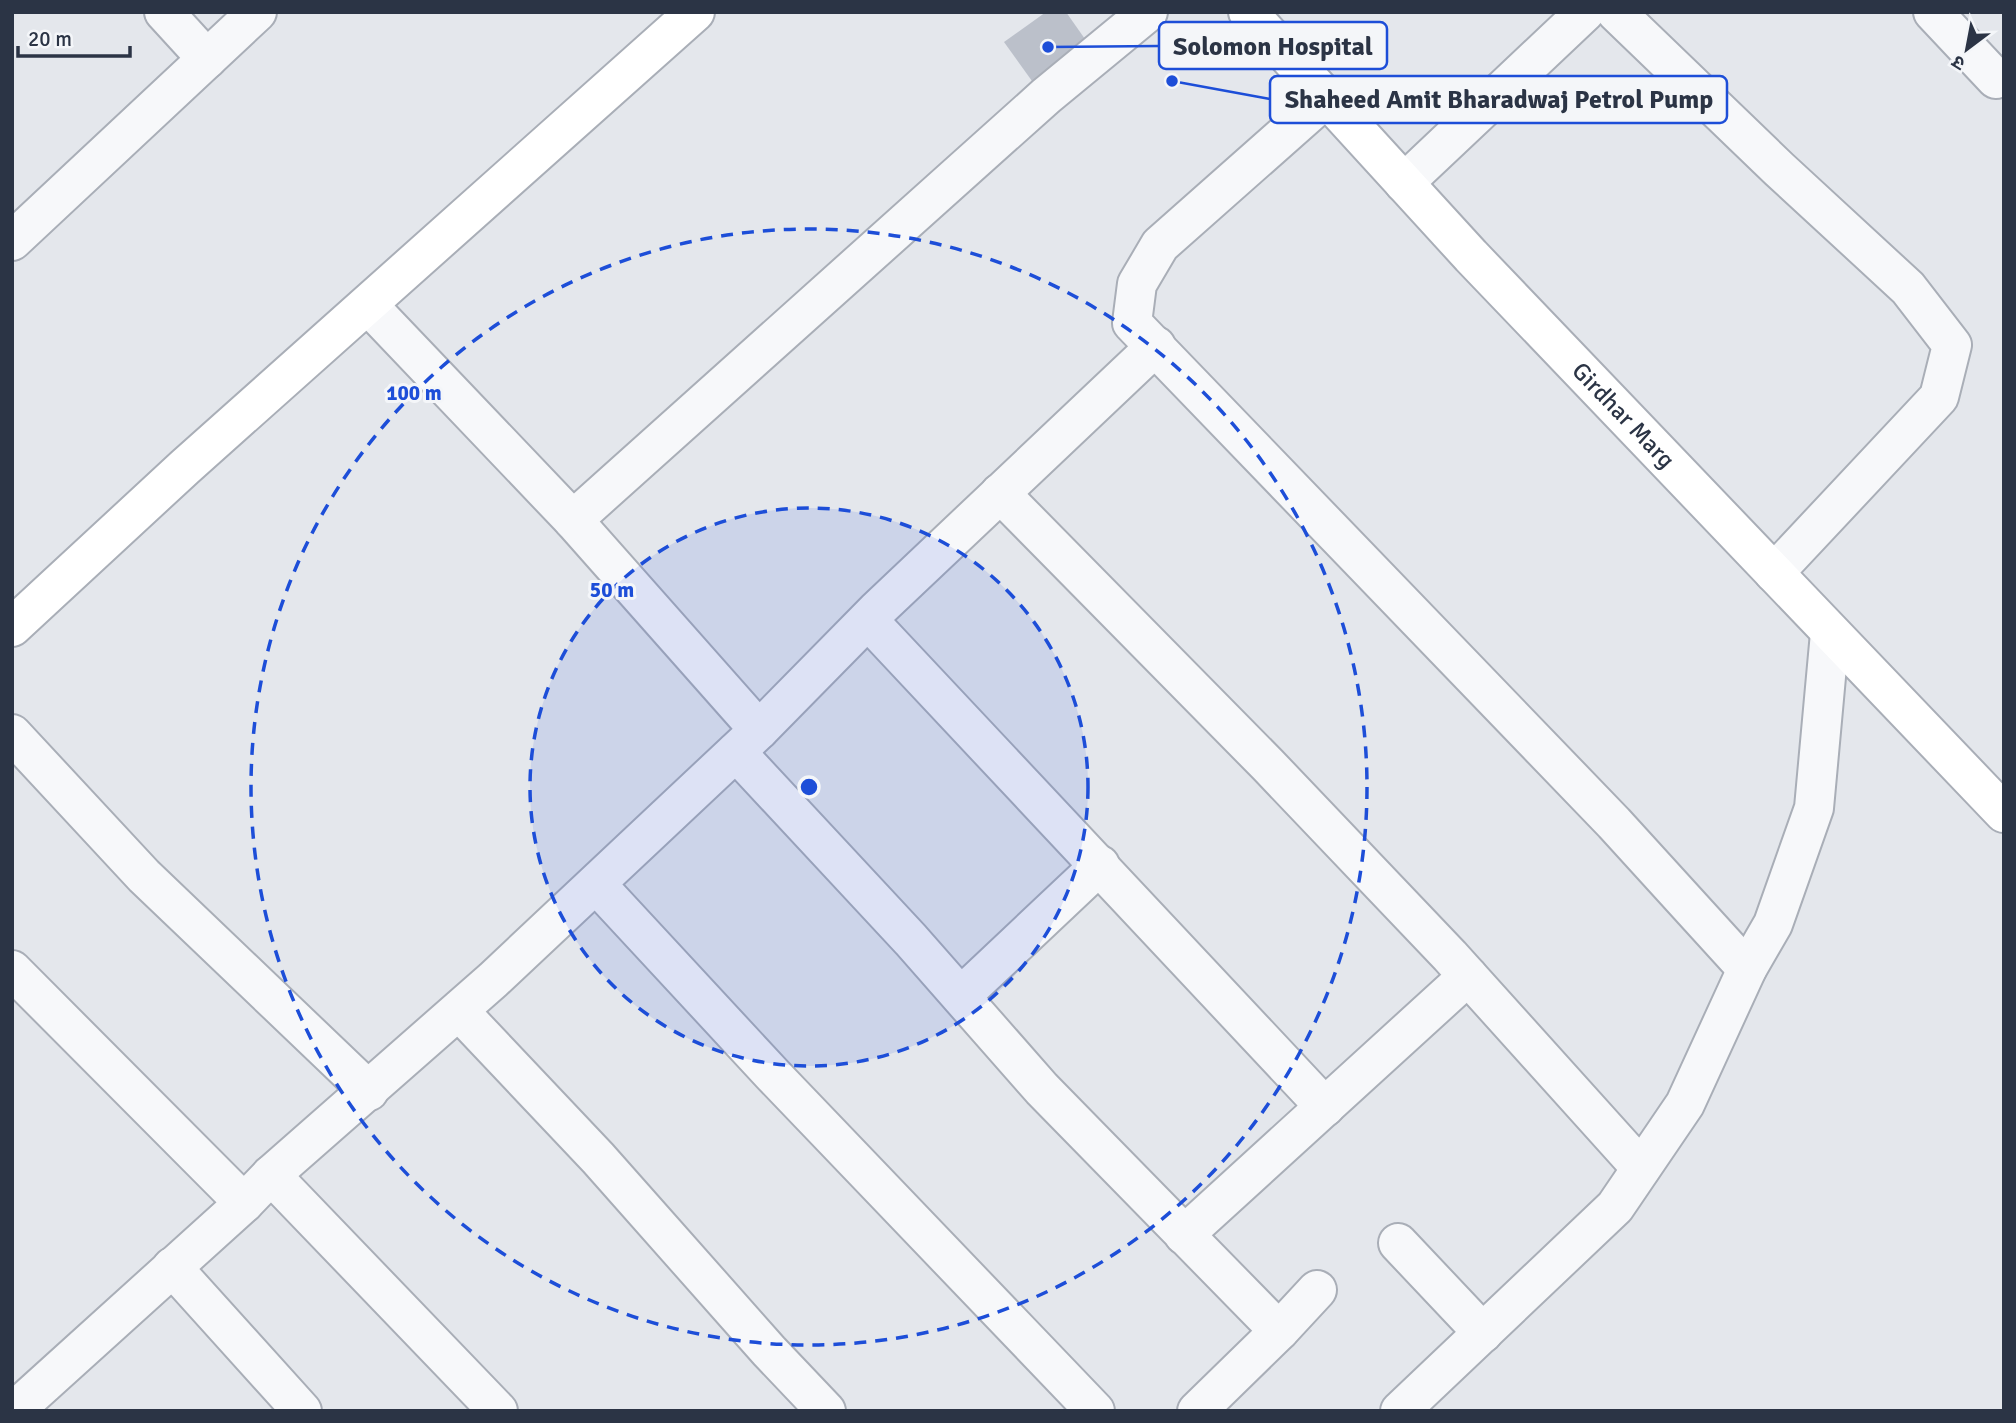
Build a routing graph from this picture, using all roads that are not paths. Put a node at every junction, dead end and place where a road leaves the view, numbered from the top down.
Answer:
1 (164, 12) edge
2 (257, 12) edge
3 (695, 12) edge
4 (1148, 12) edge
5 (1585, 12) edge
6 (1616, 12) edge
7 (1933, 12) edge
8 (1249, 13) edge
9 (207, 59) junction
10 (1996, 79) dead end
11 (1326, 98) junction
12 (1404, 183) junction
13 (12, 241) edge
14 (368, 305) junction
15 (1156, 346) junction
16 (1000, 493) junction
17 (573, 520) junction
18 (1774, 573) junction
19 (868, 620) junction
20 (12, 627) edge
21 (1830, 633) junction
22 (12, 734) edge
23 (748, 741) junction
24 (2004, 813) edge
25 (1100, 865) junction
26 (596, 884) junction
27 (1747, 969) junction
28 (12, 970) edge
29 (1468, 976) junction
30 (961, 996) junction
31 (459, 1011) junction
32 (369, 1091) junction
33 (1325, 1107) junction
34 (1641, 1168) junction
35 (271, 1175) junction
36 (244, 1203) junction
37 (1184, 1235) junction
38 (1398, 1243) dead end
39 (172, 1267) junction
40 (1317, 1290) dead end
41 (1279, 1332) junction
42 (1483, 1333) junction
43 (14, 1411) edge
44 (302, 1411) edge
45 (498, 1411) edge
46 (826, 1411) edge
47 (1095, 1411) edge
48 (1197, 1411) edge
49 (1400, 1411) edge

1 - 9 street
2 - 9 street
3 - 14 street
4 - 17 street
5 - 12 street
6 - 18 street
7 - 10 street
8 - 11 street, Girdhar Marg
9 - 13 street
11 - 12 street, Girdhar Marg
11 - 15 street
12 - 18 street, Girdhar Marg
14 - 17 street
14 - 20 street
15 - 16 street
15 - 27 street
16 - 19 street
16 - 29 street
17 - 23 street
18 - 21 street, Girdhar Marg
19 - 23 street
19 - 25 street
21 - 24 street, Girdhar Marg
21 - 27 street
22 - 32 street
23 - 26 street
23 - 30 street
25 - 30 street
25 - 33 street
26 - 31 street
26 - 47 street
27 - 34 street
28 - 36 street
29 - 33 street
29 - 34 street
30 - 37 street
31 - 32 street
31 - 46 street
32 - 35 street
33 - 37 street
34 - 42 street
35 - 36 street
35 - 45 street
36 - 39 street
37 - 41 street
38 - 42 street
39 - 43 street
39 - 44 street
40 - 41 street
41 - 48 street
42 - 49 street

